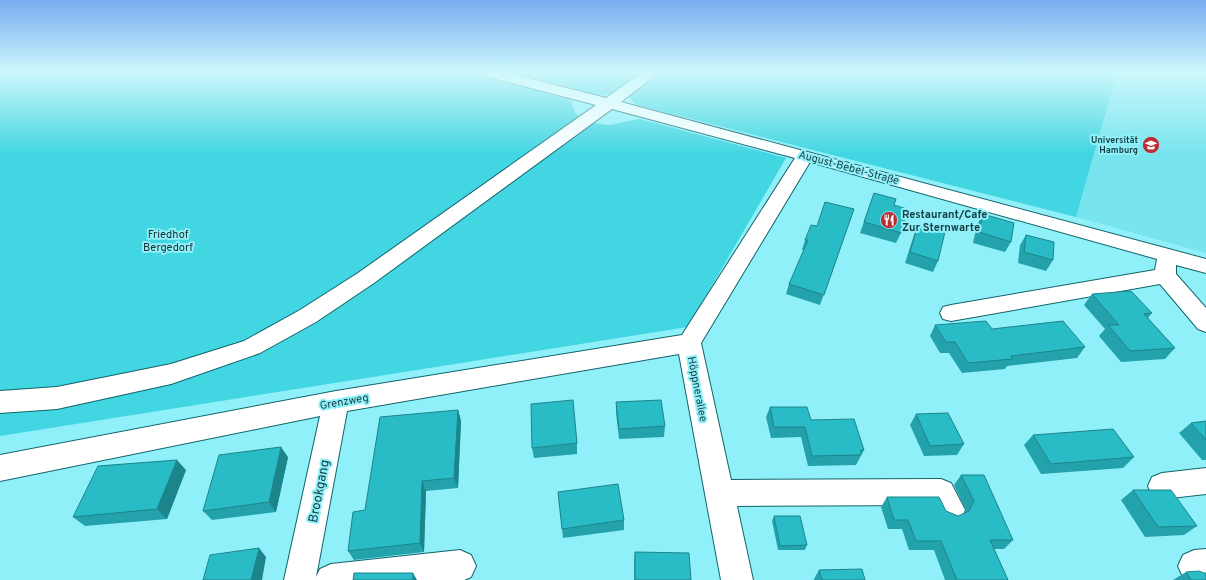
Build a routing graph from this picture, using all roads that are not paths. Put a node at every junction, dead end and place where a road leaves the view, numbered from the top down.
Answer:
1 (598, 100) edge
2 (614, 100) edge
3 (610, 103) junction
4 (805, 155) junction
5 (1165, 265) junction
6 (1206, 266) edge
7 (951, 313) dead end
8 (1206, 323) edge
9 (689, 343) junction
10 (0, 402) edge
11 (336, 402) junction
12 (0, 468) edge
13 (1206, 481) edge
14 (1162, 486) dead end
15 (720, 493) junction
16 (950, 510) dead end
17 (460, 566) dead end
18 (300, 580) edge
19 (331, 580) edge
20 (737, 580) edge

1 - 3 street, August-Bebel-Straße
2 - 3 street
3 - 4 street, August-Bebel-Straße
3 - 10 street
4 - 5 street, August-Bebel-Straße
4 - 9 street, Höppnerallee
5 - 6 street, August-Bebel-Straße
5 - 7 street
5 - 8 street
9 - 11 street, Grenzweg
9 - 15 street, Höppnerallee
11 - 12 street, Grenzweg
11 - 18 street, Brookgang
13 - 14 street
15 - 16 street
15 - 20 street, Höppnerallee
17 - 19 street

